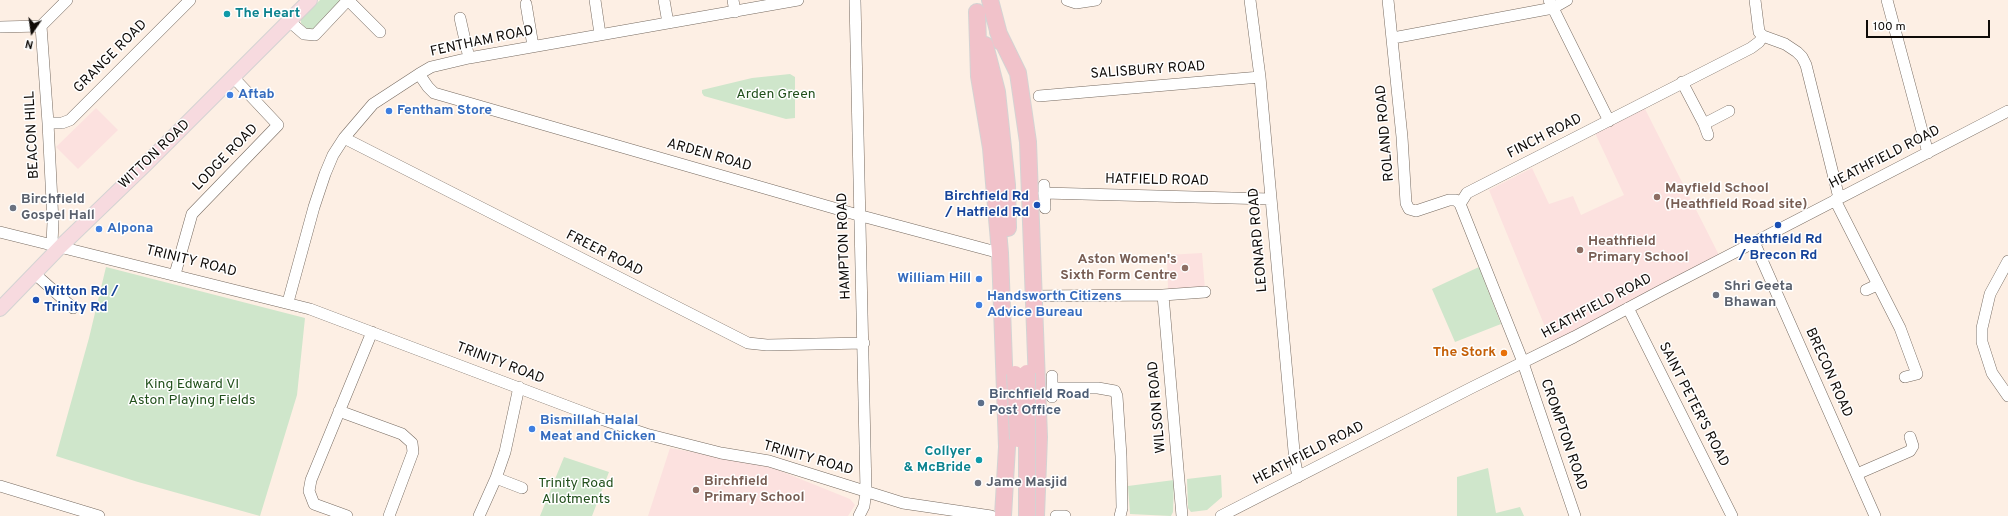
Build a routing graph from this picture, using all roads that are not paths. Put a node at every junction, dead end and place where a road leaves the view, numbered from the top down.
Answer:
1 (67, 0) edge
2 (190, 0) edge
3 (310, 0) edge
4 (348, 0) edge
5 (595, 0) edge
6 (664, 0) edge
7 (733, 0) edge
8 (798, 0) edge
9 (855, 0) edge
10 (990, 0) edge
11 (1067, 0) edge
12 (1096, 0) edge
13 (1250, 0) edge
14 (1388, 0) edge
15 (1567, 0) edge
16 (1755, 0) edge
17 (1887, 0) edge
18 (526, 4) dead end
19 (1551, 4) edge
20 (975, 6) edge
21 (735, 12) junction
22 (460, 18) dead end
23 (289, 21) junction
24 (668, 23) junction
25 (41, 26) junction
26 (0, 27) edge
27 (380, 32) dead end
28 (998, 32) junction
29 (600, 34) junction
30 (1763, 36) junction
31 (1393, 38) junction
32 (533, 46) junction
33 (469, 58) junction
34 (419, 74) junction
35 (1260, 77) junction
36 (233, 78) junction
37 (1682, 82) junction
38 (1039, 96) dead end
39 (1729, 111) dead end
40 (2008, 111) edge
41 (1609, 121) junction
42 (48, 123) junction
43 (1704, 124) junction
44 (1708, 136) dead end
45 (344, 138) junction
46 (1928, 153) junction
47 (1270, 199) junction
48 (1837, 199) junction
49 (1460, 204) junction
50 (1046, 208) dead end
51 (858, 215) junction
52 (0, 232) edge
53 (1754, 242) junction
54 (56, 245) junction
55 (1000, 253) junction
56 (2008, 262) edge
57 (35, 274) junction
58 (175, 274) junction
59 (1877, 285) junction
60 (65, 286) dead end
61 (1866, 290) dead end
62 (1205, 292) dead end
63 (1163, 295) junction
64 (1033, 296) junction
65 (59, 297) junction
66 (288, 302) junction
67 (73, 308) dead end
68 (1628, 308) junction
69 (0, 309) edge
70 (372, 332) junction
71 (864, 343) junction
72 (1522, 363) junction
73 (1021, 374) junction
74 (1052, 376) dead end
75 (1905, 377) dead end
76 (519, 387) junction
77 (2008, 396) edge
78 (339, 411) junction
79 (1910, 437) dead end
80 (1038, 471) junction
81 (1856, 474) junction
82 (1298, 477) junction
83 (496, 478) junction
84 (0, 486) edge
85 (522, 488) dead end
86 (866, 491) junction
87 (64, 511) edge
88 (1234, 513) edge
89 (99, 516) edge
90 (347, 516) edge
91 (389, 516) edge
92 (479, 516) edge
93 (859, 516) edge
94 (991, 516) edge
95 (1003, 516) edge
96 (1011, 516) edge
97 (1015, 516) edge
98 (1027, 516) edge
99 (1036, 516) edge
100 (1056, 516) edge
101 (1065, 516) edge
102 (1120, 516) edge
103 (1182, 516) edge
104 (1221, 516) edge
105 (1574, 516) edge
106 (1732, 516) edge
107 (1875, 516) edge

1 - 25 street
2 - 42 street, GRANGE ROAD
3 - 23 main road, WITTON ROAD
4 - 23 street
4 - 27 street
5 - 29 street
6 - 24 street
7 - 21 street
8 - 21 street, FENTHAM ROAD
9 - 51 street, HAMPTON ROAD
10 - 28 highway
11 - 12 street
13 - 35 street, LEONARD ROAD
14 - 31 street, ROLAND ROAD
15 - 19 street
16 - 30 street
17 - 46 street
18 - 32 street
19 - 31 street
19 - 41 street
20 - 55 highway
20 - 73 highway
21 - 24 street, FENTHAM ROAD
22 - 33 street
23 - 36 main road, WITTON ROAD
24 - 29 street, FENTHAM ROAD
25 - 26 street
25 - 42 street, BEACON HILL
28 - 64 highway
28 - 73 highway
29 - 32 street, FENTHAM ROAD
30 - 37 street, FINCH ROAD
30 - 48 street
31 - 49 street, ROLAND ROAD
32 - 33 street, FENTHAM ROAD
33 - 34 street, FENTHAM ROAD
34 - 45 street, FENTHAM ROAD
34 - 51 street, ARDEN ROAD
35 - 38 street, SALISBURY ROAD
35 - 47 street, LEONARD ROAD
36 - 54 main road, WITTON ROAD
36 - 58 street, LODGE ROAD
37 - 41 street, FINCH ROAD
37 - 43 street
39 - 43 street
40 - 46 street, HEATHFIELD ROAD
41 - 49 street, FINCH ROAD
42 - 54 street, BEACON HILL
43 - 44 street
45 - 66 street, FENTHAM ROAD
45 - 71 street, FREER ROAD
46 - 48 street, HEATHFIELD ROAD
47 - 50 street, HATFIELD ROAD
47 - 82 street, LEONARD ROAD
48 - 53 street, HEATHFIELD ROAD
48 - 59 street
49 - 72 street
51 - 55 street, ARDEN ROAD
51 - 71 street, HAMPTON ROAD
52 - 54 street, TRINITY ROAD
53 - 68 street, HEATHFIELD ROAD
53 - 81 street, BRECON ROAD
54 - 57 main road, WITTON ROAD
54 - 58 street, TRINITY ROAD
55 - 95 highway
56 - 77 street
57 - 65 street
57 - 69 main road, WITTON ROAD
58 - 66 street, TRINITY ROAD
59 - 61 street
59 - 75 street
60 - 65 street
62 - 63 street
63 - 64 street
63 - 103 street, WILSON ROAD
64 - 80 highway
65 - 67 street
66 - 70 street, TRINITY ROAD
68 - 72 street, HEATHFIELD ROAD
68 - 106 street, SAINT PETER'S ROAD
70 - 76 street, TRINITY ROAD
70 - 78 street
71 - 86 street, HAMPTON ROAD
72 - 82 street, HEATHFIELD ROAD
72 - 105 street, CROMPTON ROAD
73 - 97 highway, bridge
73 - 98 highway, bridge
74 - 102 street
76 - 83 street
76 - 86 street, TRINITY ROAD
78 - 90 street
78 - 91 street
79 - 81 street
80 - 96 highway
80 - 99 highway
81 - 107 street, BRECON ROAD
82 - 88 street, HEATHFIELD ROAD
83 - 85 street
83 - 92 street
84 - 87 street
86 - 93 street, HAMPTON ROAD
86 - 94 street, TRINITY ROAD
87 - 89 street
88 - 104 street, HEATHFIELD ROAD
100 - 101 street

